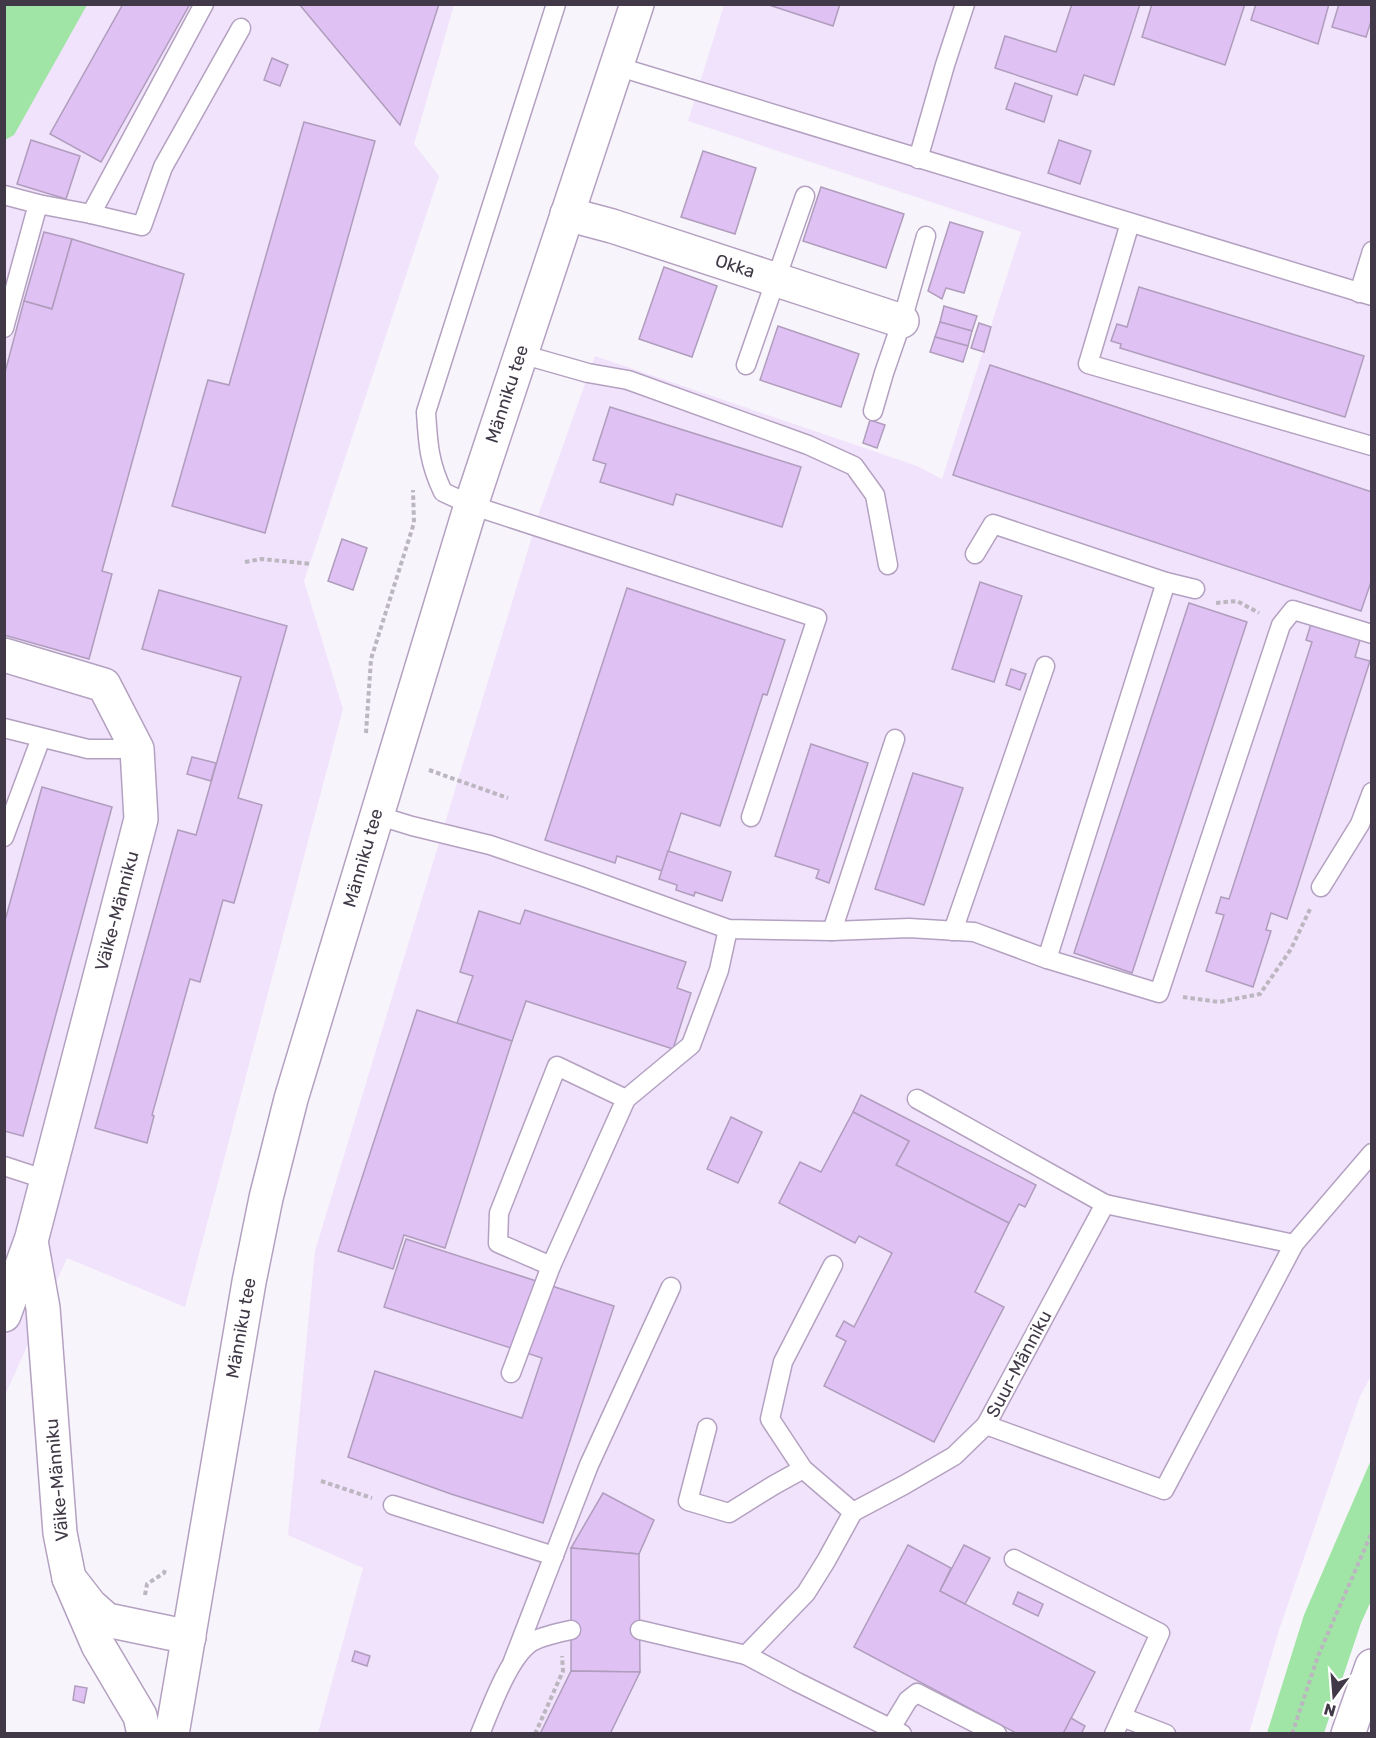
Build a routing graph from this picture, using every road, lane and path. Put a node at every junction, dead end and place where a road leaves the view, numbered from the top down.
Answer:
1 (204, 4) edge
2 (556, 4) edge
3 (637, 4) edge
4 (965, 4) edge
5 (241, 28) dead end
6 (616, 66) junction
7 (918, 159) junction
8 (4, 195) edge
9 (805, 196) dead end
10 (38, 204) junction
11 (91, 214) junction
12 (567, 214) junction
13 (1131, 223) junction
14 (926, 236) dead end
15 (1371, 251) edge
16 (776, 279) junction
17 (1365, 294) edge
18 (902, 321) junction
19 (4, 328) edge
20 (521, 354) junction
21 (746, 365) dead end
22 (873, 411) dead end
23 (1371, 446) edge
24 (471, 505) junction
25 (975, 554) dead end
26 (245, 562) dead end
27 (311, 564) dead end
28 (888, 565) dead end
29 (1166, 582) junction
30 (1195, 589) joint
31 (1281, 625) junction
32 (1371, 634) edge
33 (4, 655) edge
34 (1045, 666) dead end
35 (4, 728) edge
36 (41, 738) junction
37 (895, 739) dead end
38 (137, 749) junction
39 (429, 770) dead end
40 (1371, 792) edge
41 (508, 798) dead end
42 (376, 815) junction
43 (751, 817) dead end
44 (4, 837) edge
45 (1321, 887) joint
46 (728, 929) junction
47 (832, 931) junction
48 (953, 931) junction
49 (1047, 959) junction
50 (1159, 993) junction
51 (626, 1099) junction
52 (917, 1099) dead end
53 (1371, 1154) edge
54 (4, 1166) edge
55 (47, 1180) junction
56 (1106, 1204) junction
57 (31, 1241) junction
58 (1294, 1244) junction
59 (833, 1265) dead end
60 (551, 1266) junction
61 (671, 1287) dead end
62 (4, 1315) edge
63 (511, 1373) dead end
64 (986, 1425) junction
65 (707, 1428) dead end
66 (803, 1469) junction
67 (321, 1481) dead end
68 (393, 1505) joint
69 (853, 1512) junction
70 (1371, 1532) edge
71 (554, 1556) junction
72 (1014, 1559) dead end
73 (69, 1578) junction
74 (640, 1630) dead end
75 (566, 1631) joint
76 (189, 1637) junction
77 (746, 1655) junction
78 (513, 1661) junction
79 (1371, 1666) edge
80 (1118, 1725) edge
81 (897, 1731) edge
82 (144, 1734) edge
83 (172, 1734) edge
84 (480, 1734) edge
85 (535, 1734) edge
86 (997, 1734) edge
87 (1166, 1734) edge
88 (1292, 1734) edge
89 (1348, 1734) edge

1 - 11 lane
2 - 24 lane
3 - 6 street, Männiku tee
4 - 7 lane
5 - 11 lane
6 - 7 lane
6 - 12 street, Männiku tee
7 - 13 lane
8 - 10 lane
9 - 16 lane
10 - 11 lane
10 - 19 lane
12 - 16 street, Okka
12 - 20 street, Männiku tee
13 - 17 lane
13 - 23 lane
14 - 18 lane
15 - 17 lane
16 - 18 street, Okka
16 - 21 lane
18 - 22 lane
20 - 24 street, Männiku tee
20 - 28 lane
24 - 42 street, Männiku tee
24 - 43 lane
25 - 29 lane
26 - 27 path
29 - 30 lane
29 - 49 lane
30 - 31 path
31 - 32 lane
31 - 50 lane
33 - 38 street, Väike-Männiku
34 - 48 lane
35 - 36 lane
36 - 38 lane
36 - 44 lane
37 - 47 lane
38 - 55 street, Väike-Männiku
39 - 41 path
40 - 45 lane
42 - 46 lane
42 - 76 street, Männiku tee
45 - 50 path
46 - 47 lane
46 - 51 lane
47 - 48 lane
48 - 49 lane
49 - 50 lane
51 - 60 lane
51 - 60 lane
52 - 56 lane
53 - 58 lane
54 - 55 lane
55 - 57 street, Väike-Männiku
56 - 58 lane
56 - 64 lane, Suur-Männiku
57 - 62 street, Väike-Männiku
57 - 73 street, Väike-Männiku
58 - 64 lane
59 - 66 lane
60 - 63 lane
61 - 71 lane
64 - 69 lane, Suur-Männiku
65 - 66 lane
66 - 69 lane
67 - 68 path
68 - 71 lane
69 - 77 lane
70 - 88 path
71 - 78 lane
72 - 80 lane
73 - 76 street, Väike-Männiku
73 - 82 street
74 - 77 lane
75 - 78 lane
75 - 85 path
76 - 83 street, Männiku tee
77 - 81 lane
78 - 84 lane
79 - 89 street
80 - 87 lane
81 - 86 lane

